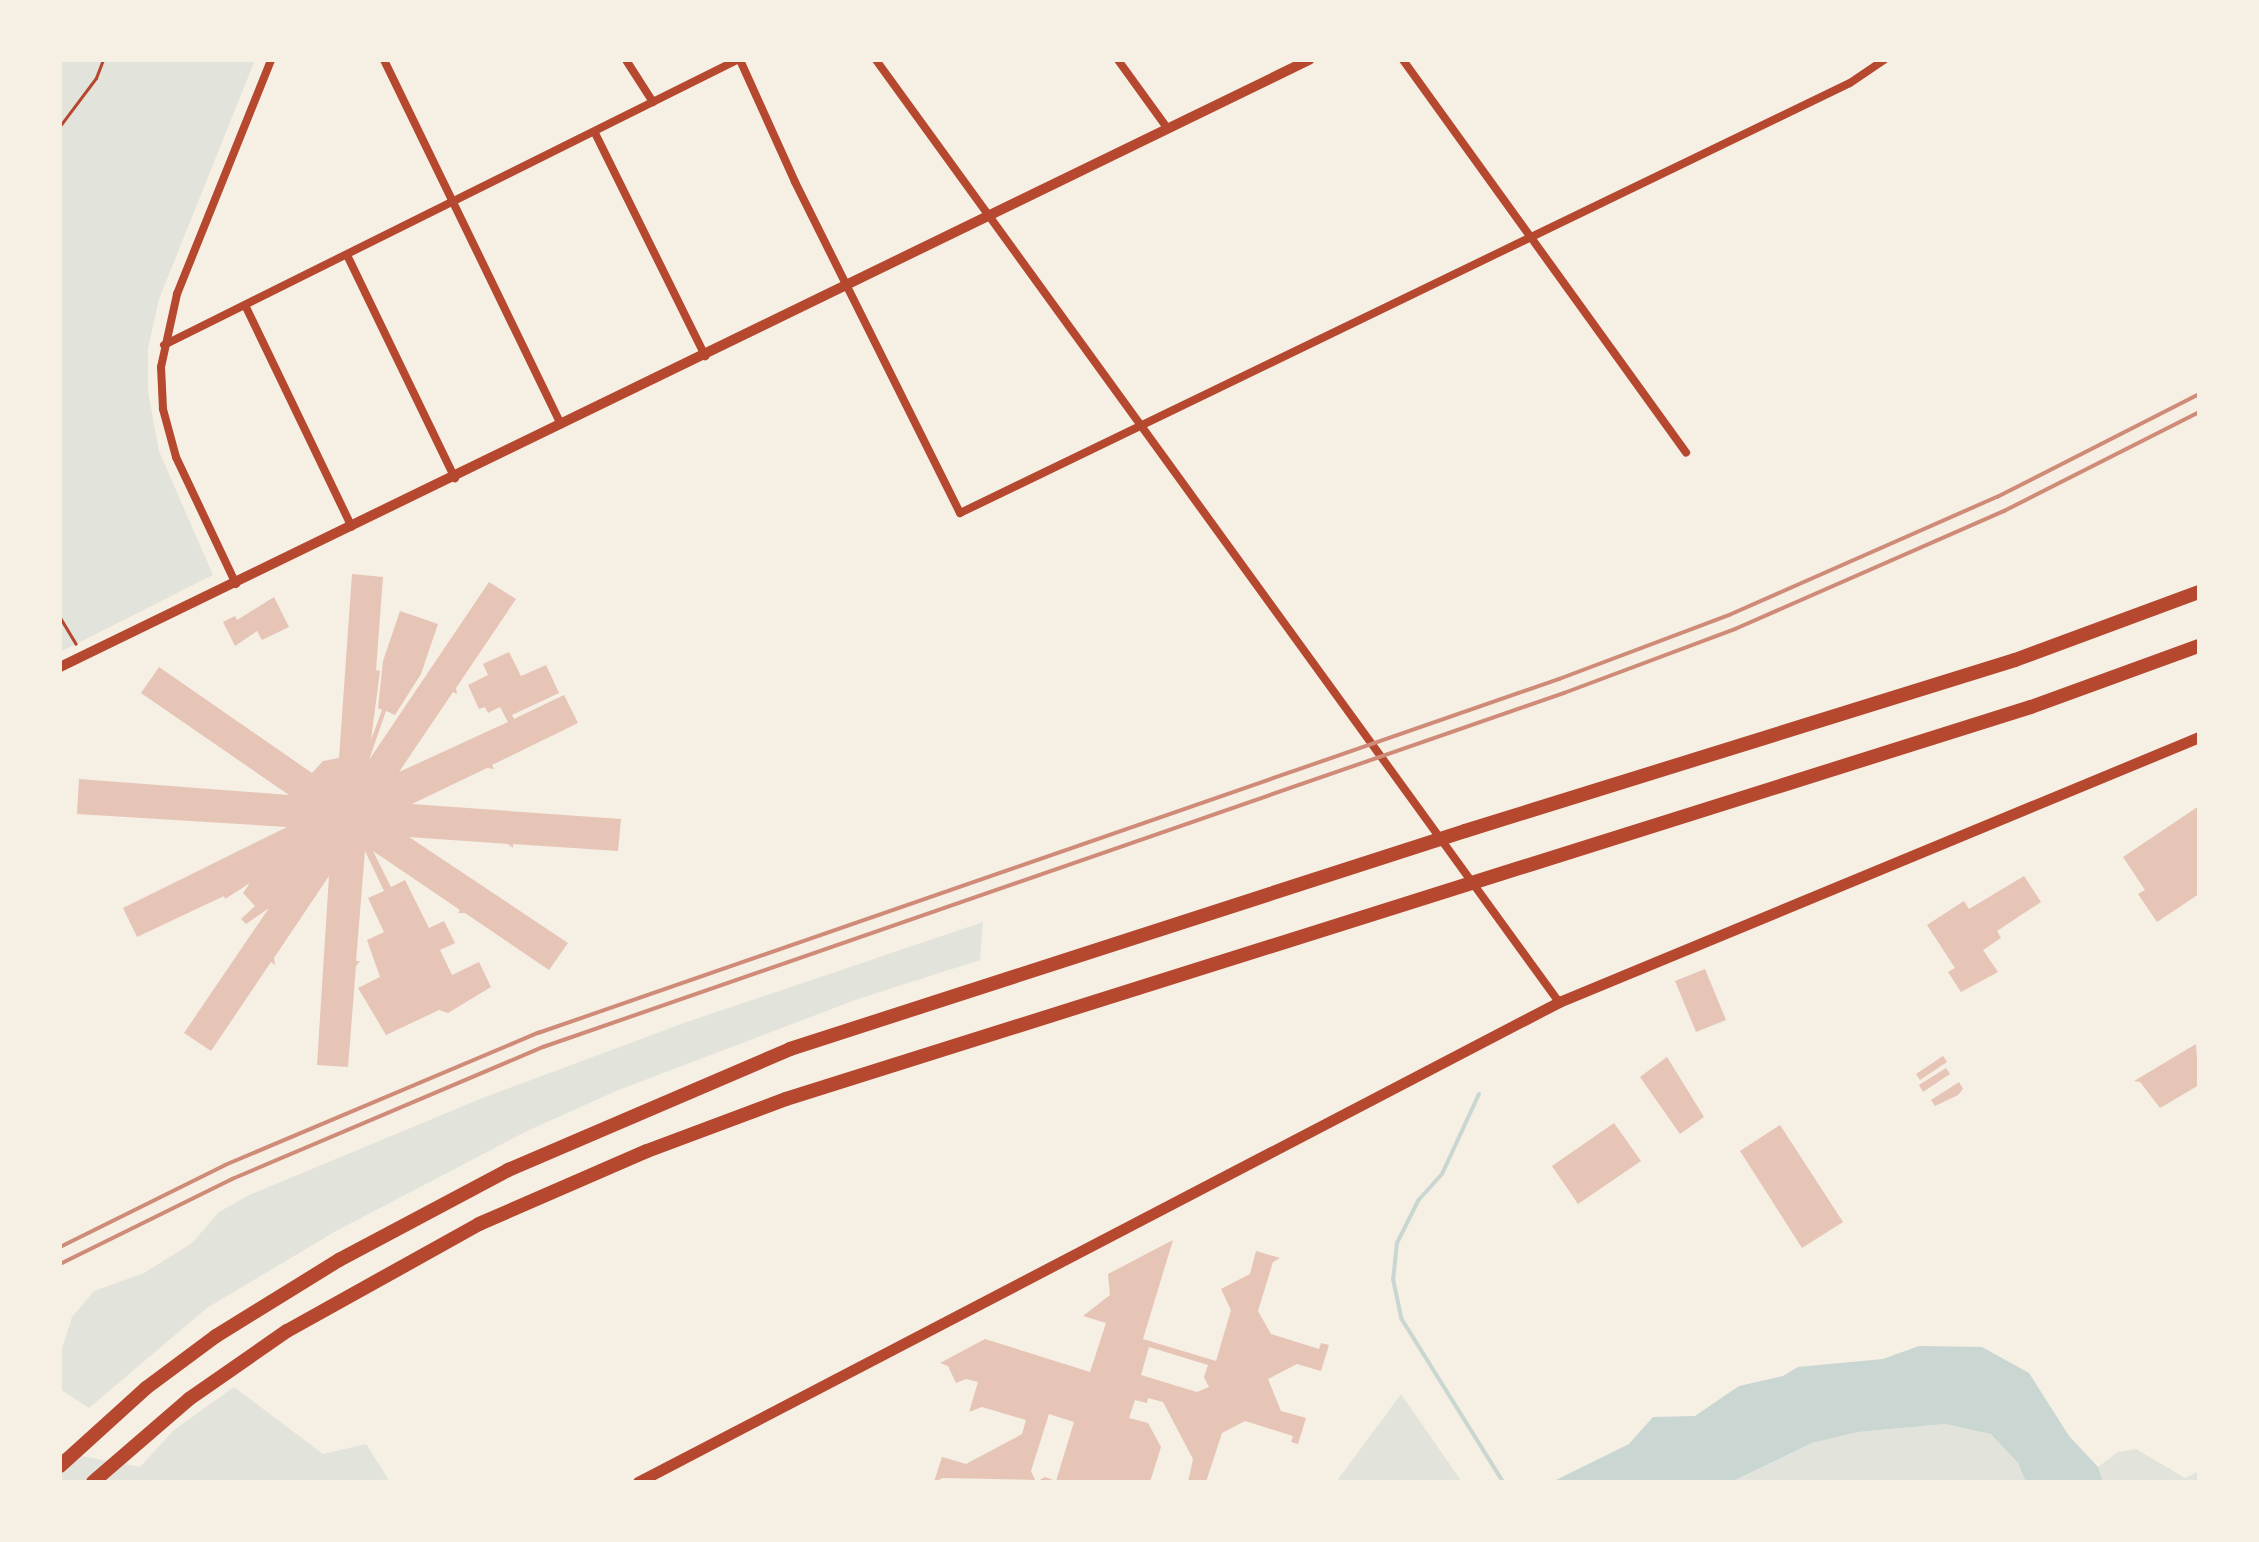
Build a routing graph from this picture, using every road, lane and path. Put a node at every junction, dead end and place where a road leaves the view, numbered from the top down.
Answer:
1 (104, 60) edge
2 (271, 60) edge
3 (384, 60) edge
4 (626, 60) edge
5 (739, 60) edge
6 (876, 60) edge
7 (1118, 60) edge
8 (1309, 60) edge
9 (1403, 60) edge
10 (1884, 60) edge
11 (653, 102) junction
12 (60, 126) edge
13 (1168, 128) junction
14 (595, 134) junction
15 (453, 202) junction
16 (989, 216) junction
17 (1531, 238) junction
18 (348, 255) junction
19 (849, 286) junction
20 (245, 305) junction
21 (164, 346) junction
22 (705, 356) junction
23 (562, 426) junction
24 (1141, 427) junction
25 (1686, 453) dead end
26 (455, 478) junction
27 (352, 527) junction
28 (236, 584) junction
29 (2199, 592) edge
30 (60, 617) edge
31 (76, 644) dead end
32 (2199, 646) edge
33 (60, 667) edge
34 (2199, 736) edge
35 (1559, 1002) junction
36 (60, 1466) edge
37 (94, 1482) edge
38 (638, 1482) edge

1 - 12 path
2 - 21 street
3 - 15 street
4 - 11 street
5 - 11 street
5 - 19 street
6 - 16 street
7 - 13 street
8 - 13 street
9 - 17 street
10 - 17 street
11 - 14 street
13 - 16 street
14 - 15 street
14 - 22 street
15 - 18 street
15 - 23 street
16 - 19 street
16 - 24 street
17 - 24 street
17 - 25 street
18 - 20 street
18 - 26 street
19 - 22 street
19 - 24 street
20 - 21 street
20 - 27 street
21 - 28 street
22 - 23 street
23 - 26 street
24 - 35 street
26 - 27 street
27 - 28 street
28 - 33 street
29 - 36 highway
30 - 31 path
32 - 37 highway
34 - 35 main road
35 - 38 main road

